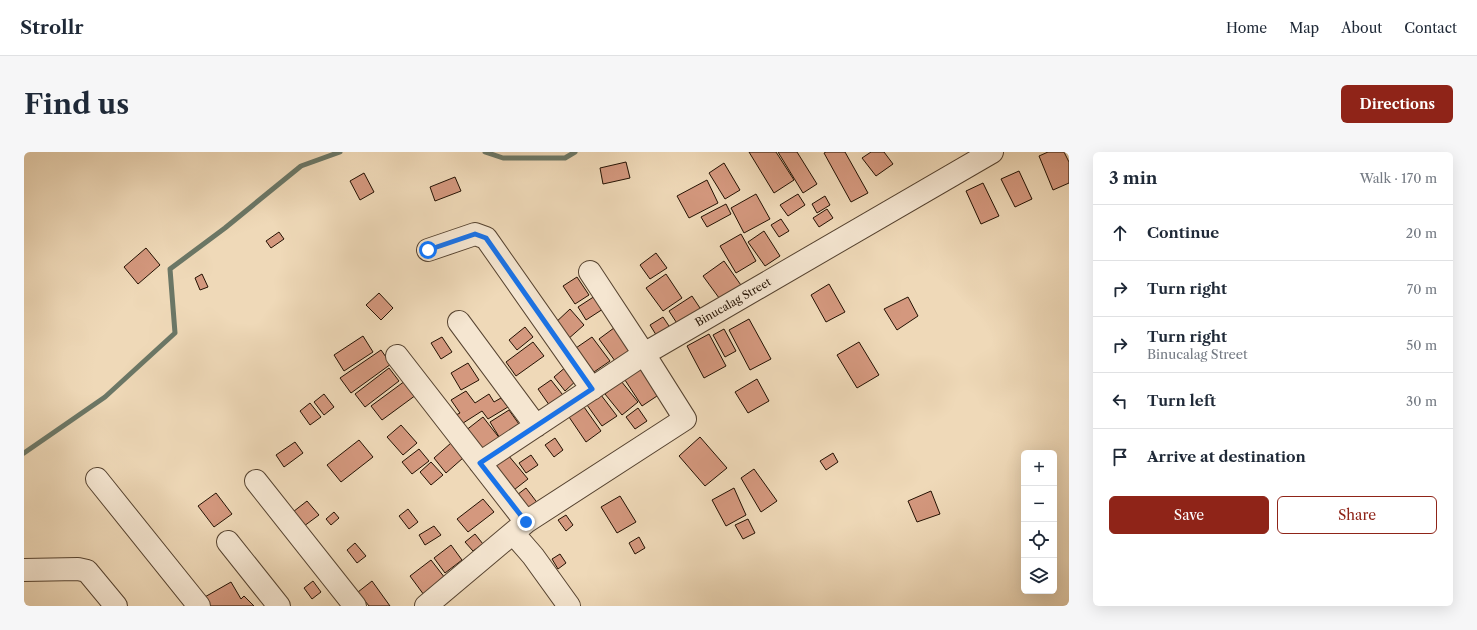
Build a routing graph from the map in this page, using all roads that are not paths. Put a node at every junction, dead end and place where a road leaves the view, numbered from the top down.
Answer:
1 (992, 152) edge
2 (428, 250) dead end
3 (590, 272) dead end
4 (459, 322) dead end
5 (644, 354) junction
6 (398, 356) dead end
7 (592, 389) junction
8 (536, 426) junction
9 (480, 463) junction
10 (97, 479) dead end
11 (256, 481) dead end
12 (519, 528) junction
13 (228, 542) dead end
14 (24, 570) edge
15 (116, 606) edge
16 (199, 606) edge
17 (279, 606) edge
18 (355, 606) edge
19 (426, 606) edge
20 (569, 606) edge

1 - 5 street, Binucalag Street
2 - 7 street
3 - 5 street
4 - 8 street
5 - 7 street, Binucalag Street
5 - 12 street
6 - 9 street
7 - 8 street, Binucalag Street
8 - 9 street, Binucalag Street
9 - 12 street
10 - 16 street
11 - 18 street
12 - 19 street
12 - 20 street
13 - 17 street
14 - 15 street

